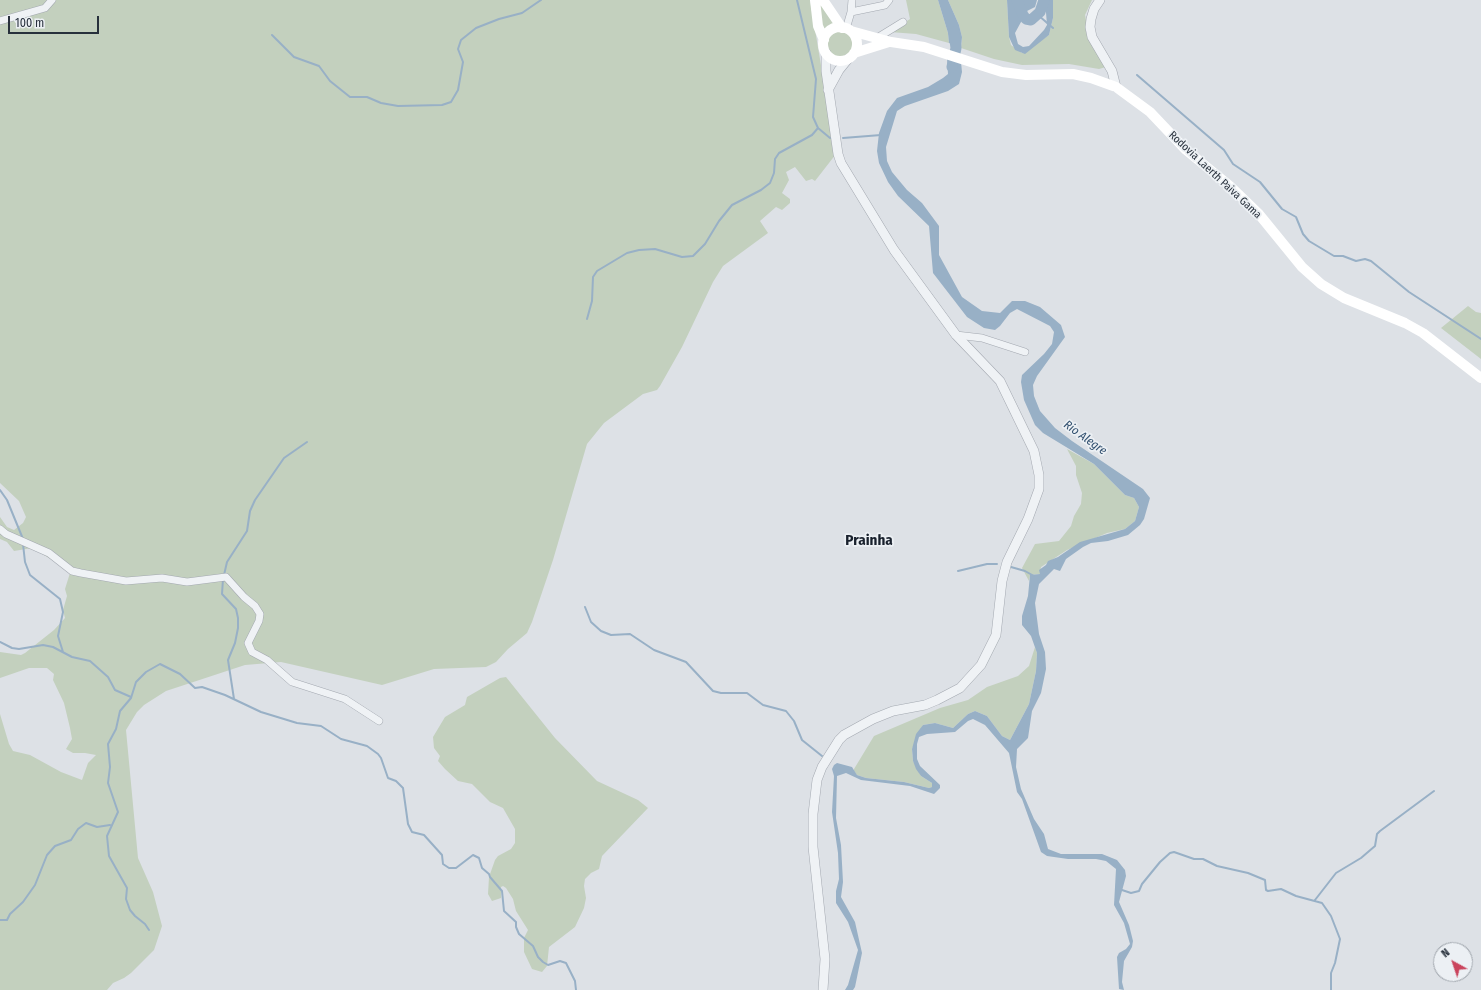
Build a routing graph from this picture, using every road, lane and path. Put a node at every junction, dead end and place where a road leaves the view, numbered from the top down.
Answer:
1 (52, 0) edge
2 (815, 0) edge
3 (823, 0) edge
4 (852, 0) edge
5 (1100, 0) edge
6 (888, 2) edge
7 (852, 12) junction
8 (0, 21) edge
9 (903, 22) dead end
10 (846, 29) junction
11 (878, 38) junction
12 (824, 40) junction
13 (891, 42) junction
14 (826, 53) junction
15 (851, 56) junction
16 (1116, 87) junction
17 (828, 90) junction
18 (956, 335) junction
19 (1025, 352) dead end
20 (1481, 378) edge
21 (0, 529) edge
22 (379, 721) dead end
23 (823, 990) edge

1 - 8 street
2 - 12 main road
3 - 10 main road
4 - 7 street
5 - 16 street
6 - 7 street
7 - 10 street
9 - 11 street
10 - 11 main road, Rodovia Laerth Paiva Gama
10 - 12 main road
10 - 15 main road
11 - 13 main road, Rodovia Laerth Paiva Gama
12 - 14 main road
13 - 15 main road, Rodovia Laerth Paiva Gama
13 - 16 main road, Rodovia Laerth Paiva Gama
14 - 15 main road
14 - 17 street
15 - 17 street
16 - 20 main road, Rodovia Laerth Paiva Gama
17 - 18 street
18 - 19 street
18 - 23 street
21 - 22 street

